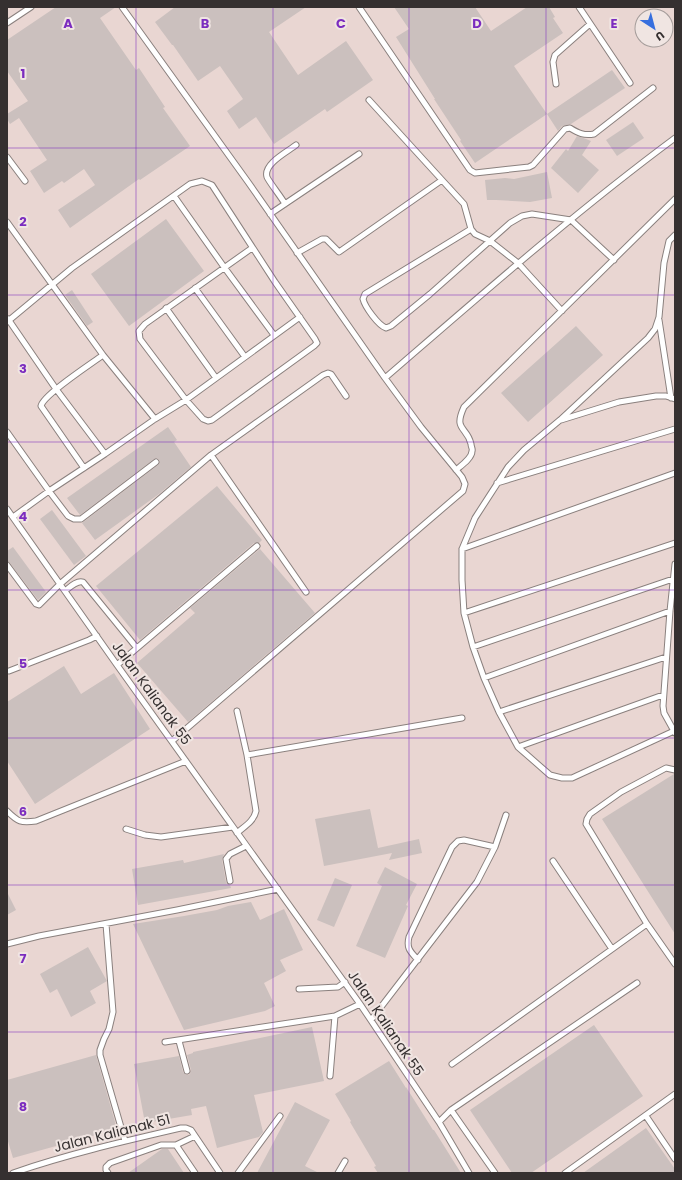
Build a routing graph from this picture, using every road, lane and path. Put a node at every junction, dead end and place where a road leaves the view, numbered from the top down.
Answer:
1 (31, 7) edge
2 (122, 7) edge
3 (359, 7) edge
4 (578, 7) edge
5 (7, 23) edge
6 (590, 24) junction
7 (630, 83) dead end
8 (556, 84) dead end
9 (652, 88) dead end
10 (369, 100) dead end
11 (675, 138) edge
12 (296, 145) dead end
13 (359, 154) dead end
14 (7, 157) edge
15 (442, 180) junction
16 (25, 181) dead end
17 (174, 196) junction
18 (675, 199) edge
19 (285, 204) junction
20 (270, 214) junction
21 (571, 220) junction
22 (7, 222) edge
23 (471, 229) junction
24 (675, 235) edge
25 (490, 241) junction
26 (252, 248) junction
27 (297, 253) junction
28 (614, 260) junction
29 (518, 263) junction
30 (224, 267) junction
31 (52, 284) junction
32 (195, 288) junction
33 (166, 308) junction
34 (562, 310) junction
35 (300, 317) junction
36 (658, 317) junction
37 (8, 320) edge
38 (274, 336) junction
39 (103, 355) junction
40 (245, 357) junction
41 (216, 378) junction
42 (385, 378) junction
43 (56, 389) junction
44 (346, 396) dead end
45 (673, 398) edge
46 (186, 400) junction
47 (155, 419) junction
48 (560, 420) junction
49 (675, 429) edge
50 (7, 432) edge
51 (105, 454) junction
52 (211, 455) junction
53 (156, 462) dead end
54 (84, 468) junction
55 (456, 470) junction
56 (675, 473) edge
57 (497, 483) junction
58 (49, 491) junction
59 (9, 513) edge
60 (675, 544) edge
61 (257, 546) dead end
62 (462, 549) junction
63 (675, 564) edge
64 (7, 565) edge
65 (673, 579) junction
66 (60, 584) junction
67 (65, 591) junction
68 (306, 592) dead end
69 (670, 611) junction
70 (464, 613) junction
71 (97, 636) junction
72 (136, 647) junction
73 (473, 647) junction
74 (666, 657) junction
75 (117, 665) junction
76 (8, 671) dead end
77 (484, 678) junction
78 (664, 695) junction
79 (237, 711) dead end
80 (499, 712) junction
81 (462, 718) dead end
82 (675, 732) edge
83 (172, 741) junction
84 (518, 747) junction
85 (246, 755) junction
86 (186, 762) junction
87 (675, 770) edge
88 (7, 811) edge
89 (506, 815) dead end
90 (233, 827) junction
91 (126, 829) dead end
92 (237, 833) junction
93 (246, 846) junction
94 (495, 847) junction
95 (553, 861) dead end
96 (230, 881) dead end
97 (278, 889) junction
98 (106, 924) junction
99 (647, 924) junction
100 (7, 944) edge
101 (612, 949) junction
102 (418, 960) junction
103 (675, 964) edge
104 (345, 982) junction
105 (637, 983) dead end
106 (299, 989) dead end
107 (360, 1004) junction
108 (335, 1016) junction
109 (371, 1020) junction
110 (179, 1041) junction
111 (165, 1042) dead end
112 (452, 1064) dead end
113 (187, 1071) dead end
114 (330, 1076) dead end
115 (675, 1094) edge
116 (452, 1110) junction
117 (280, 1116) dead end
118 (646, 1116) junction
119 (439, 1122) junction
120 (195, 1136) junction
121 (126, 1141) junction
122 (176, 1145) junction
123 (675, 1159) edge
124 (344, 1161) dead end
125 (13, 1173) edge
126 (108, 1173) edge
127 (195, 1173) edge
128 (220, 1173) edge
129 (238, 1173) edge
130 (338, 1173) edge
131 (469, 1173) edge
132 (495, 1173) edge
133 (565, 1173) edge

1 - 5 lane
2 - 20 lane
3 - 9 lane
4 - 6 lane
6 - 7 lane
6 - 8 lane
10 - 15 lane
11 - 21 lane
12 - 19 lane
13 - 19 lane
14 - 16 lane
15 - 23 lane
15 - 27 lane
17 - 26 lane
17 - 30 lane
17 - 31 lane
18 - 28 lane
19 - 20 lane
20 - 27 lane
21 - 25 lane
21 - 28 lane
21 - 29 lane
22 - 31 lane
23 - 25 lane
23 - 25 lane
24 - 36 lane
25 - 29 lane
26 - 30 lane
26 - 35 lane
27 - 42 lane
28 - 34 lane
29 - 34 lane
29 - 42 lane
30 - 32 lane
30 - 38 lane
31 - 37 lane
31 - 39 lane
32 - 33 lane
32 - 40 lane
33 - 41 lane
33 - 46 lane
34 - 55 lane
35 - 38 lane
35 - 46 lane
36 - 45 lane
36 - 48 lane
37 - 43 lane
38 - 40 lane
39 - 43 lane
39 - 47 lane
40 - 41 lane
41 - 46 lane
42 - 55 lane
43 - 51 lane
43 - 54 lane
44 - 52 lane
45 - 48 lane
46 - 47 lane
47 - 51 lane
48 - 57 lane
49 - 57 lane
50 - 58 lane
51 - 54 lane
52 - 66 lane
52 - 68 lane
53 - 58 lane
54 - 58 lane
55 - 83 lane
56 - 62 lane
57 - 62 lane
58 - 59 lane
59 - 66 lane, Jalan Kalianak 55
60 - 70 lane
61 - 72 lane
62 - 70 lane
63 - 65 lane
64 - 66 lane
65 - 69 lane
65 - 73 lane
66 - 67 lane, Jalan Kalianak 55
67 - 71 lane, Jalan Kalianak 55
67 - 72 lane
69 - 74 lane
69 - 77 lane
70 - 73 lane
71 - 75 lane, Jalan Kalianak 55
71 - 76 lane
72 - 75 lane
73 - 77 lane
74 - 78 lane
74 - 80 lane
75 - 83 lane, Jalan Kalianak 55
77 - 80 lane
78 - 82 lane
78 - 84 lane
79 - 85 lane
80 - 84 lane
81 - 85 lane
82 - 84 lane
83 - 86 lane, Jalan Kalianak 55
85 - 92 lane
86 - 88 lane
86 - 90 lane, Jalan Kalianak 55
87 - 99 lane
89 - 94 lane
90 - 91 lane
90 - 92 lane, Jalan Kalianak 55
92 - 93 lane, Jalan Kalianak 55
93 - 96 lane
93 - 97 lane, Jalan Kalianak 55
94 - 102 lane
94 - 102 lane
95 - 101 lane
97 - 98 lane
97 - 104 lane, Jalan Kalianak 55
98 - 100 lane
98 - 121 lane
99 - 101 lane
99 - 103 lane
101 - 112 lane
102 - 109 lane
104 - 106 lane
104 - 107 lane, Jalan Kalianak 55
105 - 116 lane
107 - 108 lane
107 - 109 lane, Jalan Kalianak 55
108 - 110 lane
108 - 114 lane
109 - 119 lane, Jalan Kalianak 55
110 - 111 lane
110 - 113 lane
115 - 118 lane
116 - 119 lane
116 - 132 lane
117 - 129 lane
118 - 123 lane
118 - 133 lane
119 - 131 lane, Jalan Kalianak 55
120 - 121 lane, Jalan Kalianak 51
120 - 122 lane
120 - 128 lane
121 - 125 lane, Jalan Kalianak 51
122 - 126 lane
122 - 127 lane
124 - 130 lane

